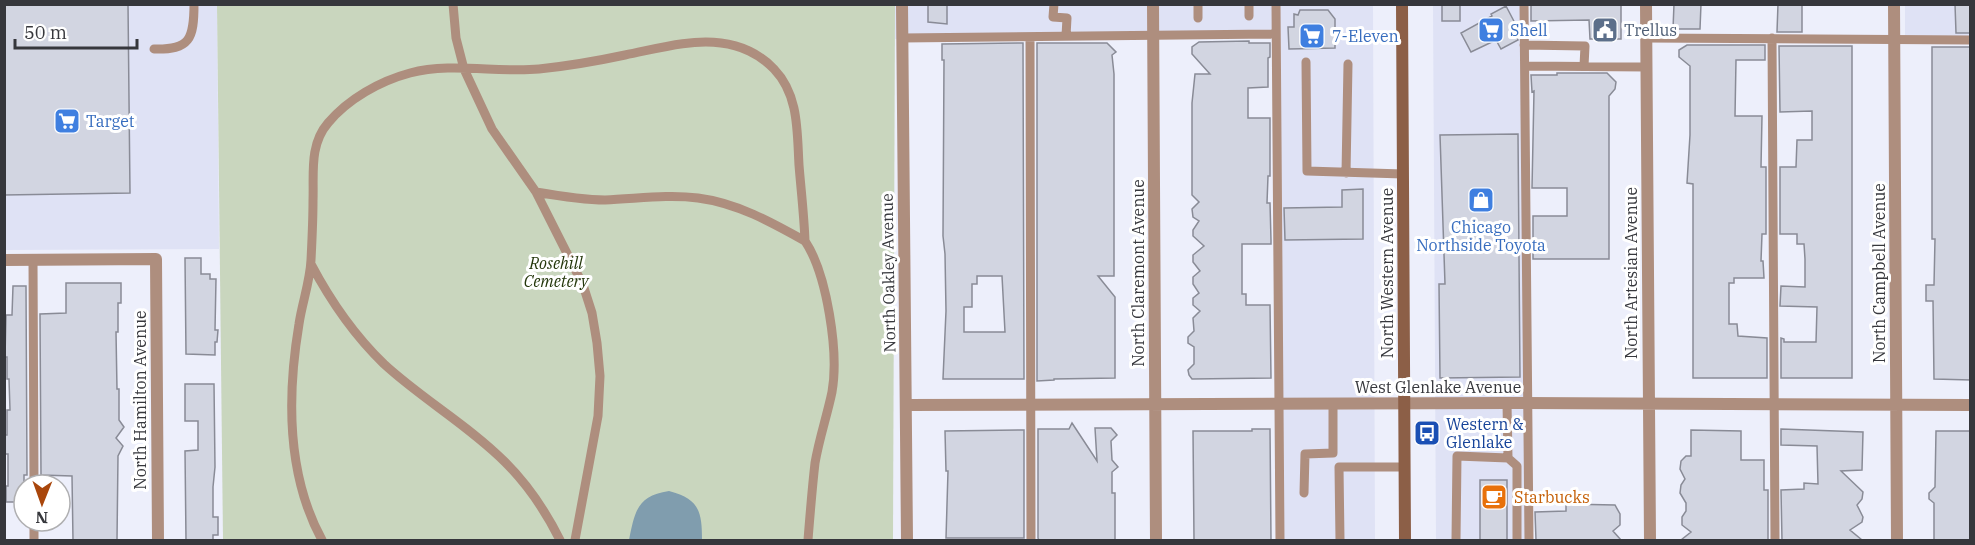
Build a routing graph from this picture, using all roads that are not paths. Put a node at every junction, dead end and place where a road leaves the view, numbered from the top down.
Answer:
1 (194, 4) edge
2 (453, 4) edge
3 (902, 4) edge
4 (1054, 4) edge
5 (1153, 4) edge
6 (1198, 4) edge
7 (1249, 4) edge
8 (1276, 4) edge
9 (1402, 4) edge
10 (1524, 4) edge
11 (1646, 4) edge
12 (1894, 4) edge
13 (1249, 16) dead end
14 (1198, 18) dead end
15 (1276, 34) junction
16 (1153, 35) junction
17 (1066, 36) junction
18 (1030, 37) junction
19 (902, 38) junction
20 (1646, 38) junction
21 (1772, 38) junction
22 (1894, 40) junction
23 (1971, 40) edge
24 (1524, 45) junction
25 (154, 49) dead end
26 (1306, 62) dead end
27 (1348, 64) dead end
28 (1525, 66) junction
29 (1584, 66) junction
30 (1646, 67) junction
31 (464, 69) junction
32 (1346, 173) junction
33 (1403, 174) junction
34 (536, 192) junction
35 (805, 241) junction
36 (4, 260) edge
37 (33, 260) junction
38 (311, 264) junction
39 (1507, 403) junction
40 (1155, 404) junction
41 (1279, 404) junction
42 (1333, 404) junction
43 (1404, 404) junction
44 (1528, 404) junction
45 (1648, 404) junction
46 (906, 405) junction
47 (1030, 405) junction
48 (1774, 405) junction
49 (1971, 405) edge
50 (1897, 406) junction
51 (1332, 453) junction
52 (1508, 458) junction
53 (1339, 467) junction
54 (1404, 468) junction
55 (34, 473) edge
56 (1304, 493) dead end
57 (158, 540) edge
58 (322, 540) edge
59 (560, 540) edge
60 (575, 540) edge
61 (808, 540) edge
62 (907, 540) edge
63 (1031, 540) edge
64 (1156, 540) edge
65 (1280, 540) edge
66 (1340, 540) edge
67 (1405, 540) edge
68 (1456, 540) edge
69 (1517, 540) edge
70 (1529, 540) edge
71 (1650, 540) edge
72 (1775, 540) edge
73 (1898, 540) edge

1 - 25 lane
2 - 31 lane
3 - 19 street, North Oakley Avenue
4 - 17 lane
5 - 16 street, North Claremont Avenue
6 - 14 lane
7 - 13 lane
8 - 15 lane
9 - 33 main road, North Western Avenue
10 - 24 lane
11 - 20 street, North Artesian Avenue
12 - 22 street, North Campbell Avenue
15 - 16 lane
15 - 41 lane
16 - 17 lane
16 - 40 street, North Claremont Avenue
17 - 18 lane
18 - 19 lane
18 - 47 lane
19 - 46 street, North Oakley Avenue
20 - 21 lane
20 - 30 street, North Artesian Avenue
21 - 22 lane
21 - 48 lane
22 - 23 lane
22 - 50 street, North Campbell Avenue
24 - 28 lane
24 - 29 lane
26 - 32 lane
27 - 32 lane
28 - 29 lane
28 - 44 lane
29 - 30 lane
30 - 45 street, North Artesian Avenue
31 - 34 lane
31 - 35 lane
31 - 38 lane
32 - 33 lane
33 - 43 main road, North Western Avenue
34 - 35 lane
34 - 60 lane
35 - 61 lane
36 - 37 street
37 - 55 lane
37 - 57 street, North Hamilton Avenue
38 - 58 lane
38 - 59 lane
39 - 43 street, West Glenlake Avenue
39 - 44 street, West Glenlake Avenue
39 - 52 lane
40 - 41 street, West Glenlake Avenue
40 - 47 street, West Glenlake Avenue
40 - 64 street, North Claremont Avenue
41 - 42 street, West Glenlake Avenue
41 - 65 lane
42 - 43 street, West Glenlake Avenue
42 - 51 lane
43 - 54 main road, North Western Avenue
44 - 45 street, West Glenlake Avenue
44 - 70 lane
45 - 48 street, West Glenlake Avenue
45 - 71 street, North Artesian Avenue
46 - 47 street, West Glenlake Avenue
46 - 62 street, North Oakley Avenue
47 - 63 lane
48 - 50 street, West Glenlake Avenue
48 - 72 lane
49 - 50 street, West Glenlake Avenue
50 - 73 street, North Campbell Avenue
51 - 53 lane
51 - 56 lane
52 - 68 lane
52 - 69 lane
53 - 54 lane
53 - 66 lane
54 - 67 main road, North Western Avenue

